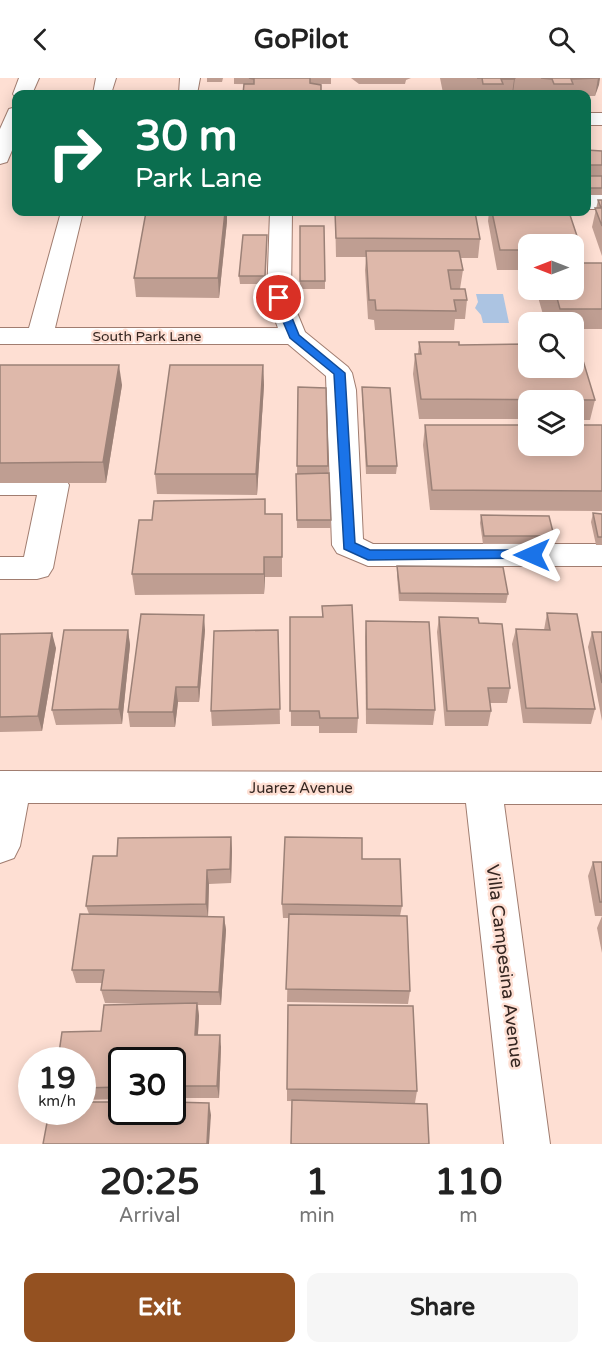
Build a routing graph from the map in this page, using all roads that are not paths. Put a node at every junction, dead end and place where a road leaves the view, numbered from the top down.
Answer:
1 (12, 124) edge
2 (0, 158) edge
3 (71, 216) edge
4 (281, 216) edge
5 (0, 336) edge
6 (40, 336) junction
7 (294, 336) junction
8 (0, 485) edge
9 (602, 555) edge
10 (0, 568) edge
11 (6, 787) edge
12 (483, 788) junction
13 (602, 788) edge
14 (0, 846) edge
15 (527, 1144) edge

1 - 2 street
3 - 6 street
4 - 7 street
5 - 6 street, South Park Lane
6 - 7 street, South Park Lane
7 - 9 street
8 - 10 street
11 - 12 street, Juarez Avenue
11 - 14 street
12 - 13 street, Juarez Avenue
12 - 15 street, Villa Campesina Avenue

